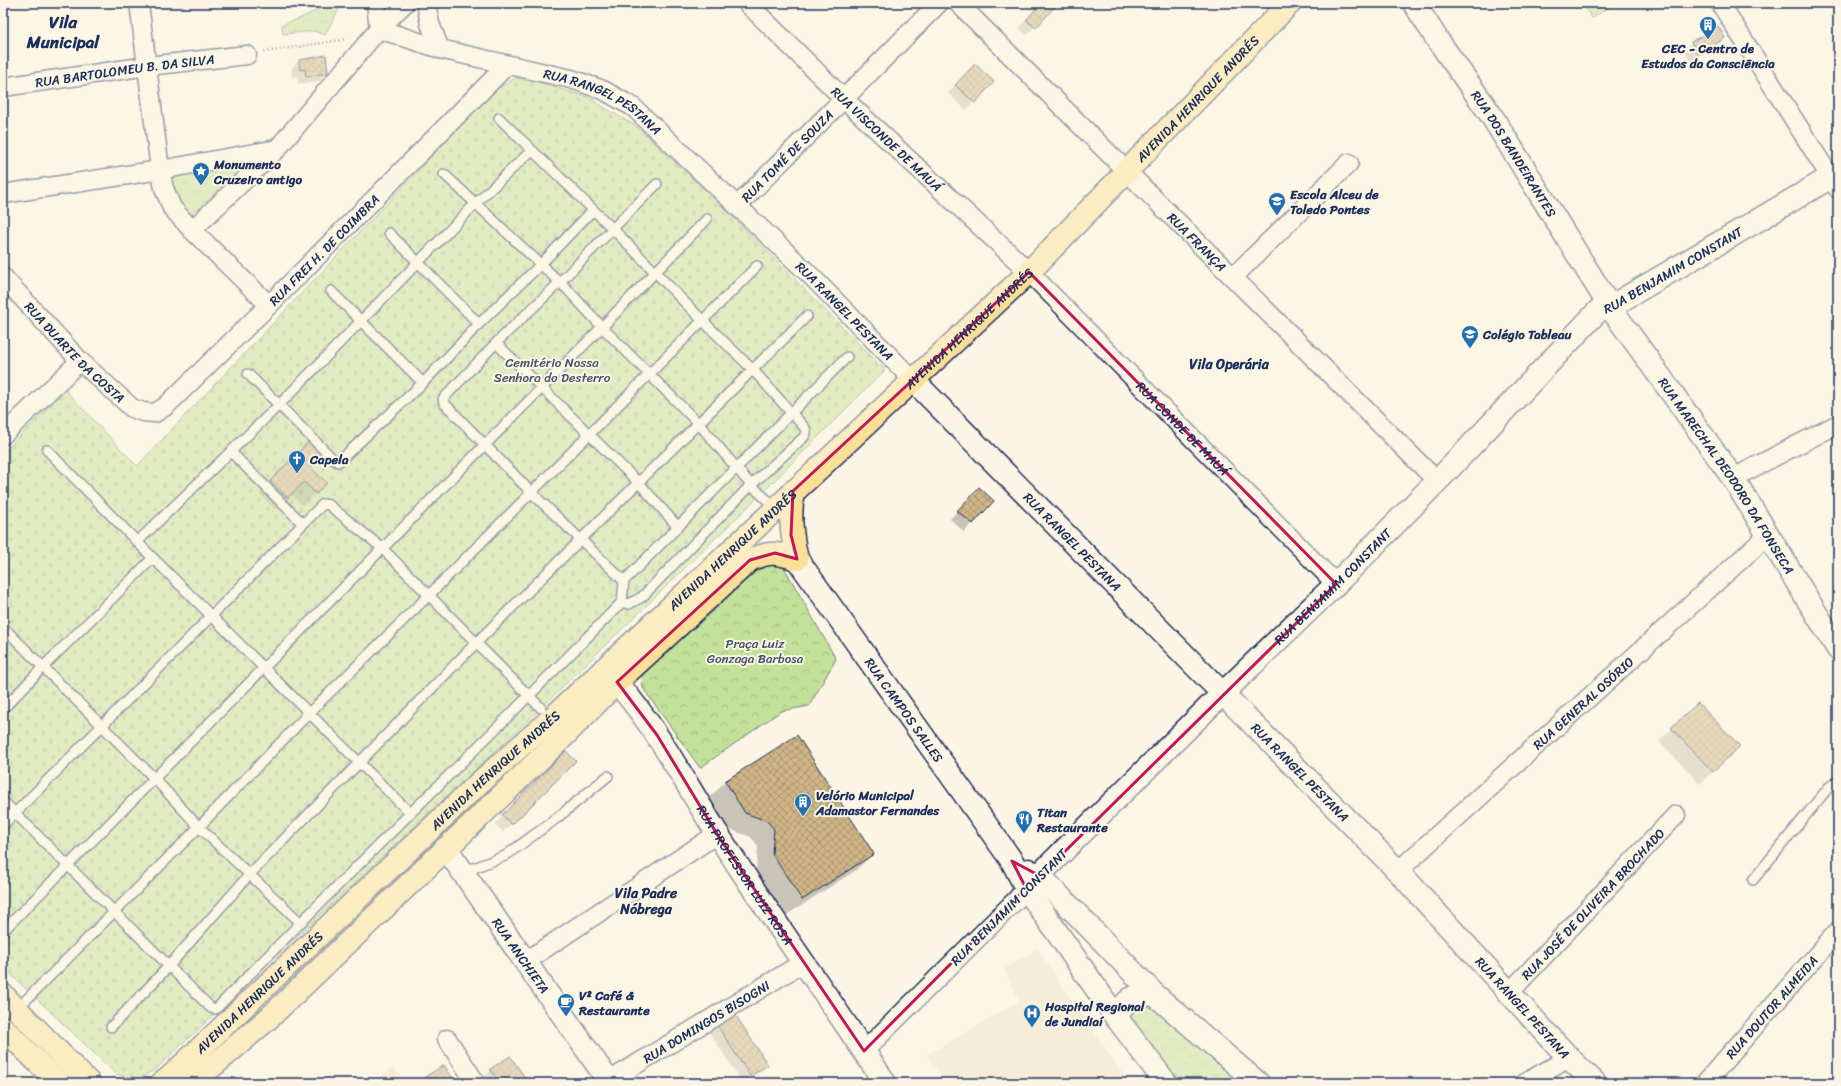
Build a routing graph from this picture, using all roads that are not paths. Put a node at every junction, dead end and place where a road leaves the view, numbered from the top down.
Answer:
1 (139, 3) edge
2 (376, 3) edge
3 (405, 3) edge
4 (426, 3) edge
5 (747, 3) edge
6 (939, 3) edge
7 (958, 3) edge
8 (1290, 3) edge
9 (1414, 3) edge
10 (1720, 3) edge
11 (378, 32) junction
12 (440, 49) junction
13 (247, 55) road end
14 (148, 66) junction
15 (506, 66) junction
16 (3, 87) edge
17 (843, 98) junction
18 (499, 118) dead end
19 (277, 149) junction
20 (532, 150) junction
21 (1349, 163) dead end
22 (160, 170) junction
23 (1127, 170) junction
24 (444, 174) dead end
25 (1836, 180) edge
26 (657, 184) dead end
27 (3, 194) edge
28 (476, 203) junction
29 (737, 206) junction
30 (593, 210) junction
31 (707, 219) dead end
32 (613, 229) junction
33 (192, 230) junction
34 (389, 233) dead end
35 (418, 262) junction
36 (541, 264) junction
37 (756, 266) dead end
38 (656, 271) junction
39 (1029, 272) junction
40 (1234, 276) junction
41 (3, 277) edge
42 (560, 282) junction
43 (331, 291) dead end
44 (269, 306) junction
45 (1610, 307) junction
46 (807, 316) dead end
47 (361, 321) junction
48 (702, 321) junction
49 (479, 324) junction
50 (602, 328) junction
51 (496, 343) junction
52 (847, 357) dead end
53 (80, 361) junction
54 (753, 370) junction
55 (248, 374) dead end
56 (650, 374) junction
57 (913, 380) junction
58 (423, 383) junction
59 (543, 387) junction
60 (279, 405) junction
61 (132, 408) joint
62 (792, 412) junction
63 (699, 424) junction
64 (1838, 424) edge
65 (590, 434) junction
66 (3, 435) edge
67 (485, 444) junction
68 (47, 450) dead end
69 (231, 452) junction
70 (736, 468) junction
71 (1733, 478) junction
72 (1437, 481) junction
73 (639, 482) junction
74 (751, 485) junction
75 (794, 491) junction
76 (532, 493) junction
77 (776, 508) junction
78 (303, 524) junction
79 (678, 526) junction
80 (1768, 535) junction
81 (580, 540) junction
82 (137, 542) junction
83 (382, 548) junction
84 (153, 558) junction
85 (797, 559) junction
86 (624, 581) junction
87 (1336, 584) junction
88 (429, 595) junction
89 (622, 602) junction
90 (212, 616) junction
91 (3, 627) edge
92 (476, 643) junction
93 (1838, 649) edge
94 (43, 667) junction
95 (264, 667) junction
96 (611, 675) junction
97 (1222, 693) junction
98 (529, 698) junction
99 (541, 708) dead end
100 (3, 709) edge
101 (310, 712) junction
102 (102, 726) junction
103 (359, 763) junction
104 (608, 776) dead end
105 (154, 778) junction
106 (1838, 781) edge
107 (479, 784) junction
108 (3, 801) edge
109 (15, 813) junction
110 (410, 813) junction
111 (1676, 815) dead end
112 (3, 825) edge
113 (199, 827) junction
114 (718, 834) junction
115 (446, 848) junction
116 (68, 865) junction
117 (1398, 871) junction
118 (463, 872) junction
119 (250, 874) junction
120 (1754, 880) dead end
121 (1033, 882) junction
122 (113, 912) junction
123 (300, 922) junction
124 (3, 931) edge
125 (1838, 932) edge
126 (526, 960) junction
127 (804, 962) junction
128 (168, 967) junction
129 (1510, 992) junction
130 (1154, 994) junction
131 (10, 1002) edge
132 (248, 1003) junction
133 (270, 1017) junction
134 (1116, 1017) junction
135 (110, 1027) dead end
136 (3, 1028) edge
137 (447, 1039) dead end
138 (864, 1050) junction
139 (1569, 1058) junction
140 (610, 1082) edge
141 (60, 1083) edge
142 (89, 1083) edge
143 (162, 1083) edge
144 (193, 1083) edge
145 (476, 1083) edge
146 (885, 1083) edge
147 (1166, 1083) edge
148 (1258, 1083) edge
149 (1525, 1083) edge
150 (1595, 1083) edge
151 (1705, 1083) edge

1 - 14 street
2 - 11 street
3 - 11 street
4 - 12 street
5 - 17 street, RUA VISCONDE DE MAUÁ
6 - 17 street, RUA TOMÉ DE SOUZA
7 - 23 street, RUA FRANÇA
8 - 23 main road, AVENIDA HENRIQUE ANDRÉS
9 - 45 main road, RUA DOS BANDEIRANTES
10 - 25 street
11 - 12 street, RUA RANGEL PESTANA
11 - 19 street
12 - 15 street, RUA RANGEL PESTANA
13 - 14 street, RUA BARTOLOMEU B. DA SILVA
14 - 16 street, RUA BARTOLOMEU B. DA SILVA
14 - 22 street
15 - 29 street, RUA RANGEL PESTANA
15 - 44 street, RUA FREI H. DE COIMBRA
17 - 29 street, RUA TOMÉ DE SOUZA
17 - 39 street, RUA VISCONDE DE MAUÁ
18 - 20 lane
19 - 22 street
19 - 33 street
20 - 28 lane
20 - 30 lane
21 - 40 street
22 - 27 street
22 - 33 street
23 - 39 main road, AVENIDA HENRIQUE ANDRÉS
23 - 40 street, RUA FRANÇA
24 - 28 lane
25 - 45 main road, RUA BENJAMIM CONSTANT
26 - 32 lane
28 - 35 lane
28 - 36 lane
29 - 57 street, RUA RANGEL PESTANA
30 - 32 lane
30 - 36 lane
31 - 38 lane
32 - 38 lane
32 - 42 lane
33 - 44 street
34 - 35 lane
35 - 47 lane
35 - 49 lane
36 - 42 lane
36 - 49 lane
37 - 48 lane
38 - 48 lane
38 - 50 lane
39 - 57 main road, AVENIDA HENRIQUE ANDRÉS
39 - 87 street, RUA CONDE DE MAUÁ
40 - 72 street, RUA FRANÇA
41 - 53 street, RUA DUARTE DA COSTA
42 - 50 lane
42 - 51 lane
43 - 47 lane
44 - 61 street, RUA FREI H. DE COIMBRA
45 - 71 main road, RUA MARECHAL DEODORO DA FONSECA
45 - 72 main road, RUA BENJAMIM CONSTANT
46 - 54 lane
47 - 58 lane
47 - 60 lane
48 - 54 lane
48 - 56 lane
49 - 58 lane
50 - 56 lane
50 - 59 lane
51 - 59 lane
51 - 67 lane
52 - 62 lane
53 - 61 street, RUA DUARTE DA COSTA
53 - 66 street
54 - 62 lane
54 - 63 lane
55 - 60 lane
56 - 63 lane
56 - 65 lane
57 - 75 main road, AVENIDA HENRIQUE ANDRÉS
57 - 97 main road, RUA RANGEL PESTANA
58 - 60 lane
59 - 65 lane
59 - 67 lane
60 - 69 lane
62 - 70 lane
62 - 74 lane
63 - 70 lane
63 - 73 lane
64 - 71 street
65 - 73 lane
65 - 76 lane
67 - 76 lane
67 - 83 lane
68 - 82 lane
69 - 78 lane
69 - 82 lane
70 - 74 lane
70 - 79 lane
71 - 80 main road, RUA MARECHAL DEODORO DA FONSECA
72 - 87 main road, RUA BENJAMIM CONSTANT
73 - 79 lane
73 - 81 lane
74 - 77 lane
74 - 89 lane
75 - 77 main road, AVENIDA HENRIQUE ANDRÉS
75 - 85 main road
76 - 81 lane
76 - 88 lane
77 - 96 main road, AVENIDA HENRIQUE ANDRÉS
78 - 83 lane
78 - 90 lane
79 - 86 lane
80 - 93 main road, RUA MARECHAL DEODORO DA FONSECA
80 - 117 street, RUA GENERAL OSÓRIO
81 - 86 lane
81 - 92 lane
82 - 84 lane
83 - 88 lane
83 - 95 lane
84 - 90 lane
84 - 94 lane
85 - 96 main road, AVENIDA HENRIQUE ANDRÉS
85 - 121 main road, RUA CAMPOS SALLES
86 - 89 lane
87 - 97 main road, RUA BENJAMIM CONSTANT
88 - 92 lane
88 - 101 lane
89 - 98 lane
90 - 95 lane
90 - 102 lane
91 - 94 lane
92 - 98 lane
92 - 103 lane
94 - 100 lane
94 - 102 lane
95 - 101 lane
95 - 105 lane
96 - 107 main road, AVENIDA HENRIQUE ANDRÉS
96 - 114 main road, RUA PROFESSOR LUIZ ROSA
96 - 115 main road, AVENIDA HENRIQUE ANDRÉS
97 - 117 main road, RUA RANGEL PESTANA
97 - 121 main road, RUA BENJAMIM CONSTANT
98 - 99 lane
98 - 110 lane
101 - 103 lane
101 - 113 lane
102 - 105 lane
102 - 109 lane
103 - 110 lane
103 - 119 lane
104 - 118 lane
105 - 113 lane
105 - 116 lane
106 - 120 lane
107 - 115 main road
107 - 132 main road, AVENIDA HENRIQUE ANDRÉS
108 - 109 lane
109 - 112 lane
109 - 116 lane
110 - 123 lane
111 - 129 street, RUA JOSÉ DE OLIVEIRA BROCHADO
113 - 119 lane
113 - 122 lane
114 - 126 street
114 - 127 main road, RUA PROFESSOR LUIZ ROSA
115 - 118 main road, RUA ANCHIETA
115 - 133 main road, AVENIDA HENRIQUE ANDRÉS
116 - 122 lane
116 - 124 lane
117 - 129 main road, RUA RANGEL PESTANA
118 - 126 main road, RUA ANCHIETA
119 - 123 lane
119 - 128 lane
121 - 130 main road
121 - 134 main road, RUA CAMPOS SALLES
121 - 138 street, RUA BENJAMIM CONSTANT
122 - 128 lane
122 - 131 lane
123 - 128 lane
125 - 151 street, RUA DOUTOR ALMEIDA
126 - 140 main road, RUA ANCHIETA
127 - 138 main road, RUA PROFESSOR LUIZ ROSA
127 - 140 street, RUA DOMINGOS BISOGNI
128 - 135 lane
129 - 139 main road, RUA RANGEL PESTANA
130 - 134 main road
130 - 148 main road
131 - 142 main road
132 - 133 main road
132 - 143 main road, AVENIDA HENRIQUE ANDRÉS
133 - 144 main road, AVENIDA HENRIQUE ANDRÉS
134 - 147 main road, RUA CAMPOS SALLES
136 - 141 main road
137 - 145 street
138 - 146 main road, RUA PROFESSOR LUIZ ROSA
139 - 149 street
139 - 150 main road, RUA RANGEL PESTANA

